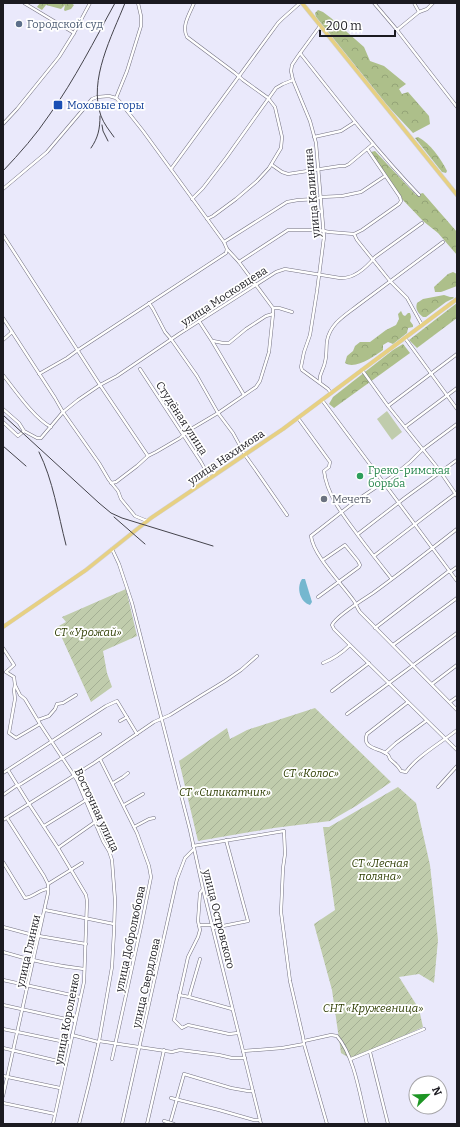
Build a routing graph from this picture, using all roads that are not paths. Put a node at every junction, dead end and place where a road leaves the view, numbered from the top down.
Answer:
1 (90, 3) edge
2 (138, 3) edge
3 (194, 3) edge
4 (301, 3) edge
5 (414, 3) edge
6 (433, 3) edge
7 (27, 4) edge
8 (376, 4) edge
9 (419, 12) junction
10 (320, 26) junction
11 (397, 30) junction
12 (74, 33) junction
13 (300, 53) junction
14 (239, 76) junction
15 (293, 80) junction
16 (116, 98) junction
17 (268, 98) junction
18 (457, 107) edge
19 (355, 122) junction
20 (3, 124) edge
21 (314, 137) junction
22 (373, 144) junction
23 (368, 150) junction
24 (272, 165) junction
25 (171, 169) junction
26 (318, 169) junction
27 (385, 176) junction
28 (3, 189) edge
29 (419, 195) dead end
30 (457, 195) edge
31 (321, 197) junction
32 (192, 199) junction
33 (207, 219) junction
34 (422, 223) dead end
35 (324, 232) junction
36 (354, 234) junction
37 (3, 236) edge
38 (224, 242) junction
39 (444, 242) dead end
40 (227, 249) junction
41 (373, 260) junction
42 (239, 262) junction
43 (320, 275) junction
44 (390, 281) junction
45 (255, 285) junction
46 (457, 299) edge
47 (149, 303) junction
48 (272, 308) junction
49 (292, 312) dead end
50 (273, 314) junction
51 (3, 318) edge
52 (199, 321) junction
53 (422, 325) junction
54 (12, 332) junction
55 (404, 338) junction
56 (172, 339) junction
57 (3, 340) edge
58 (212, 341) junction
59 (78, 350) junction
60 (457, 354) edge
61 (142, 360) junction
62 (131, 366) junction
63 (140, 368) junction
64 (362, 370) junction
65 (39, 374) junction
66 (430, 374) junction
67 (3, 375) edge
68 (320, 383) junction
69 (100, 385) junction
70 (457, 388) edge
71 (331, 393) junction
72 (244, 395) junction
73 (447, 395) junction
74 (322, 400) junction
75 (388, 406) junction
76 (3, 409) edge
77 (457, 409) edge
78 (63, 412) junction
79 (218, 413) junction
80 (298, 418) junction
81 (3, 422) edge
82 (457, 424) edge
83 (51, 427) junction
84 (405, 427) junction
85 (24, 431) junction
86 (184, 435) junction
87 (422, 450) junction
88 (244, 455) junction
89 (148, 456) junction
90 (457, 460) edge
91 (440, 472) junction
92 (210, 478) junction
93 (382, 482) junction
94 (111, 483) junction
95 (456, 495) edge
96 (399, 503) junction
97 (342, 512) junction
98 (286, 515) dead end
99 (147, 521) junction
100 (415, 525) junction
101 (457, 528) edge
102 (358, 534) junction
103 (432, 548) junction
104 (112, 549) junction
105 (374, 556) junction
106 (323, 560) junction
107 (457, 567) edge
108 (449, 571) junction
109 (391, 578) junction
110 (339, 582) junction
111 (457, 582) edge
112 (318, 597) dead end
113 (457, 598) edge
114 (356, 605) junction
115 (4, 625) edge
116 (375, 628) junction
117 (457, 633) edge
118 (350, 645) junction
119 (393, 646) junction
120 (3, 648) edge
121 (257, 656) dead end
122 (323, 663) dead end
123 (369, 663) junction
124 (457, 664) edge
125 (413, 666) junction
126 (390, 683) junction
127 (432, 684) junction
128 (15, 685) junction
129 (332, 691) dead end
130 (76, 695) dead end
131 (457, 697) edge
132 (408, 702) junction
133 (450, 702) junction
134 (457, 710) edge
135 (347, 714) dead end
136 (127, 717) junction
137 (161, 719) junction
138 (38, 720) junction
139 (120, 721) dead end
140 (426, 721) junction
141 (40, 724) junction
142 (457, 730) edge
143 (100, 734) dead end
144 (137, 734) junction
145 (446, 739) junction
146 (52, 742) junction
147 (457, 750) edge
148 (385, 753) junction
149 (62, 759) junction
150 (100, 759) junction
151 (457, 766) edge
152 (8, 770) junction
153 (3, 773) edge
154 (128, 773) dead end
155 (74, 776) junction
156 (113, 783) junction
157 (18, 786) junction
158 (438, 787) dead end
159 (143, 794) dead end
160 (3, 795) edge
161 (86, 800) junction
162 (29, 804) junction
163 (124, 805) junction
164 (7, 818) junction
165 (154, 818) dead end
166 (3, 820) edge
167 (95, 822) junction
168 (44, 826) junction
169 (134, 827) junction
170 (226, 840) junction
171 (194, 847) junction
172 (58, 848) junction
173 (3, 862) edge
174 (82, 863) dead end
175 (71, 870) junction
176 (48, 884) junction
177 (48, 889) junction
178 (203, 889) junction
179 (45, 910) junction
180 (87, 919) junction
181 (114, 924) junction
182 (199, 925) junction
183 (212, 926) junction
184 (3, 927) edge
185 (39, 936) junction
186 (86, 944) junction
187 (3, 952) edge
188 (200, 959) dead end
189 (34, 960) junction
190 (84, 969) junction
191 (3, 980) edge
192 (28, 985) junction
193 (80, 996) junction
194 (179, 996) junction
195 (189, 997) junction
196 (3, 1005) edge
197 (23, 1009) junction
198 (232, 1010) junction
199 (75, 1021) junction
200 (3, 1029) edge
201 (424, 1029) dead end
202 (18, 1032) junction
203 (238, 1033) junction
204 (72, 1035) junction
205 (99, 1041) junction
206 (304, 1041) junction
207 (70, 1043) junction
208 (115, 1043) junction
209 (304, 1044) junction
210 (140, 1046) junction
211 (3, 1048) edge
212 (13, 1050) junction
213 (164, 1050) junction
214 (243, 1051) junction
215 (370, 1052) junction
216 (245, 1058) junction
217 (112, 1059) dead end
218 (351, 1059) junction
219 (66, 1063) junction
220 (3, 1076) edge
221 (7, 1077) junction
222 (60, 1088) junction
223 (253, 1091) junction
224 (3, 1096) edge
225 (171, 1098) dead end
226 (176, 1100) junction
227 (3, 1103) edge
228 (55, 1114) junction
229 (170, 1120) dead end
230 (260, 1120) junction
231 (164, 1121) dead end
232 (53, 1124) edge
233 (79, 1124) edge
234 (122, 1124) edge
235 (147, 1124) edge
236 (174, 1124) edge
237 (261, 1124) edge
238 (327, 1124) edge
239 (367, 1124) edge
240 (388, 1124) edge

1 - 12 street
2 - 16 street
3 - 14 street
4 - 10 main road
4 - 14 street
5 - 9 street
6 - 9 street
7 - 12 street
8 - 11 street
9 - 11 street
10 - 13 street, улица Калинина
10 - 30 main road
11 - 18 street
12 - 20 street
13 - 15 street, улица Калинина
13 - 19 street
14 - 17 street
14 - 25 street
15 - 17 street
15 - 21 street, улица Калинина
16 - 25 street
16 - 28 street
17 - 24 street
17 - 32 street
19 - 21 street
19 - 22 street
21 - 26 street, улица Калинина
22 - 23 street
22 - 29 street
23 - 26 street
23 - 27 street
24 - 26 street
24 - 33 street
25 - 32 street
26 - 31 street, улица Калинина
27 - 31 street
27 - 36 street
31 - 35 street, улица Калинина
31 - 38 street
32 - 33 street
33 - 38 street
34 - 41 street, улица Московцева
35 - 36 street
35 - 42 street
35 - 43 street, улица Калинина
36 - 41 street
37 - 59 street
38 - 40 street
39 - 44 street
40 - 42 street
40 - 47 street
41 - 43 street, улица Московцева
41 - 44 street
42 - 45 street
43 - 45 street, улица Московцева
43 - 68 street, улица Калинина
44 - 53 street
44 - 68 street
45 - 48 street
45 - 52 street, улица Московцева
46 - 53 main road, улица Нахимова
47 - 56 street
47 - 59 street
48 - 49 street
48 - 50 street
50 - 58 street
50 - 72 street
51 - 54 street
52 - 56 street, улица Московцева
52 - 58 street
53 - 55 main road, улица Нахимова
54 - 57 street
54 - 65 street
55 - 64 main road, улица Нахимова
55 - 66 street
56 - 61 street, улица Московцева
56 - 79 street
58 - 72 street
59 - 65 street
59 - 69 street
60 - 66 street
61 - 62 street, улица Московцева
61 - 63 street
62 - 63 street
62 - 69 street, улица Московцева
63 - 86 street, Студёная улица
64 - 71 main road, улица Нахимова
64 - 75 street
65 - 78 street
66 - 73 street
66 - 75 street
67 - 83 street
68 - 71 street
69 - 78 street, улица Московцева
69 - 89 street
70 - 73 street
71 - 74 main road, улица Нахимова
72 - 79 street
73 - 77 street
73 - 84 street
74 - 80 main road, улица Нахимова
74 - 93 street
75 - 84 street
76 - 85 street
78 - 83 street, улица Московцева
78 - 94 street
79 - 86 street
79 - 88 street
80 - 88 main road, улица Нахимова
80 - 97 street
81 - 85 street
82 - 87 street
83 - 85 street, улица Московцева
84 - 87 street
86 - 89 street
86 - 92 street, Студёная улица
87 - 91 street
87 - 93 street
88 - 92 main road, улица Нахимова
88 - 98 street
89 - 94 street
90 - 91 street
91 - 95 street
91 - 96 street
92 - 99 main road, улица Нахимова
93 - 96 street
93 - 97 street
94 - 99 street
95 - 100 street
96 - 100 street
96 - 102 street
97 - 102 street
97 - 106 street
99 - 104 main road, улица Нахимова
100 - 103 street
100 - 105 street
101 - 103 street
102 - 105 street
103 - 108 street
103 - 109 street
104 - 115 main road, улица Нахимова
104 - 137 street, улица Островского
105 - 109 street
106 - 110 street
106 - 110 street
107 - 108 street
108 - 111 street
108 - 116 street
109 - 114 street
110 - 112 street
110 - 114 street
113 - 119 street
114 - 116 street
114 - 118 street
116 - 119 street
117 - 125 street
118 - 122 street
118 - 123 street
119 - 125 street
120 - 128 street, Восточная улица
121 - 137 street
123 - 126 street
123 - 129 street
124 - 127 street
125 - 126 street
125 - 127 street
126 - 132 street
126 - 135 street
127 - 133 street
128 - 138 street, Восточная улица
128 - 141 street
130 - 138 street
131 - 133 street
132 - 140 street
132 - 148 street
133 - 134 street
136 - 139 street
136 - 144 street
136 - 146 street
137 - 144 street
137 - 171 street, улица Островского
138 - 141 street, Восточная улица
140 - 145 street
140 - 148 street
141 - 146 street, Восточная улица
142 - 145 street
143 - 149 street
144 - 150 street
145 - 147 street
145 - 148 street
146 - 149 street, Восточная улица
146 - 152 street
149 - 155 street, Восточная улица
149 - 157 street
150 - 155 street
150 - 156 street, улица Добролюбова
151 - 158 street
152 - 153 street
152 - 157 street, улица Короленко
154 - 156 street
155 - 161 street, Восточная улица
155 - 162 street
156 - 163 street, улица Добролюбова
157 - 160 street
157 - 162 street, улица Короленко
159 - 163 street
161 - 167 street, Восточная улица
161 - 168 street
162 - 164 street
162 - 168 street, улица Короленко
163 - 169 street, улица Добролюбова
164 - 166 street
164 - 176 street, улица Глинки
165 - 169 street
167 - 172 street
167 - 181 street, Восточная улица
168 - 172 street, улица Короленко
169 - 208 street, улица Добролюбова
170 - 171 street
170 - 183 street
170 - 206 street
171 - 178 street, улица Островского
171 - 210 street, улица Свердлова
172 - 175 street, улица Короленко
173 - 177 street
174 - 175 street
175 - 176 street
175 - 180 street, улица Короленко
176 - 177 street, улица Глинки
177 - 179 street, улица Глинки
178 - 182 street
178 - 183 street, улица Островского
179 - 180 street
179 - 185 street, улица Глинки
180 - 181 street
180 - 186 street, улица Короленко
181 - 205 street, Восточная улица
182 - 183 street
182 - 194 street
183 - 198 street, улица Островского
184 - 185 street
185 - 186 street
185 - 189 street, улица Глинки
186 - 190 street, улица Короленко
187 - 189 street
188 - 195 street
189 - 190 street
189 - 192 street, улица Глинки
190 - 193 street, улица Короленко
191 - 192 street
192 - 193 street
192 - 197 street, улица Глинки
193 - 199 street, улица Короленко
194 - 195 street
194 - 203 street
195 - 198 street
196 - 197 street
197 - 199 street
197 - 202 street, улица Глинки
198 - 203 street, улица Островского
199 - 204 street, улица Короленко
200 - 202 street
201 - 215 street
202 - 207 street
202 - 212 street, улица Глинки
203 - 214 street, улица Островского
204 - 205 street
204 - 207 street, улица Короленко
205 - 208 street
205 - 233 street, Восточная улица
206 - 209 street
206 - 218 street
207 - 219 street, улица Короленко
208 - 210 street
208 - 217 street, улица Добролюбова
209 - 214 street
209 - 238 street
210 - 213 street
210 - 234 street, улица Свердлова
211 - 212 street
212 - 219 street
212 - 221 street, улица Глинки
213 - 216 street
213 - 235 street
214 - 216 street, улица Островского
215 - 218 street
215 - 240 street
216 - 223 street, улица Островского
218 - 239 street
219 - 222 street, улица Короленко
220 - 221 street
221 - 222 street
221 - 224 street, улица Глинки
222 - 228 street, улица Короленко
223 - 226 street
223 - 230 street, улица Островского
225 - 226 street
226 - 229 street
226 - 230 street
227 - 228 street
228 - 232 street, улица Короленко
230 - 237 street, улица Островского
231 - 236 street

